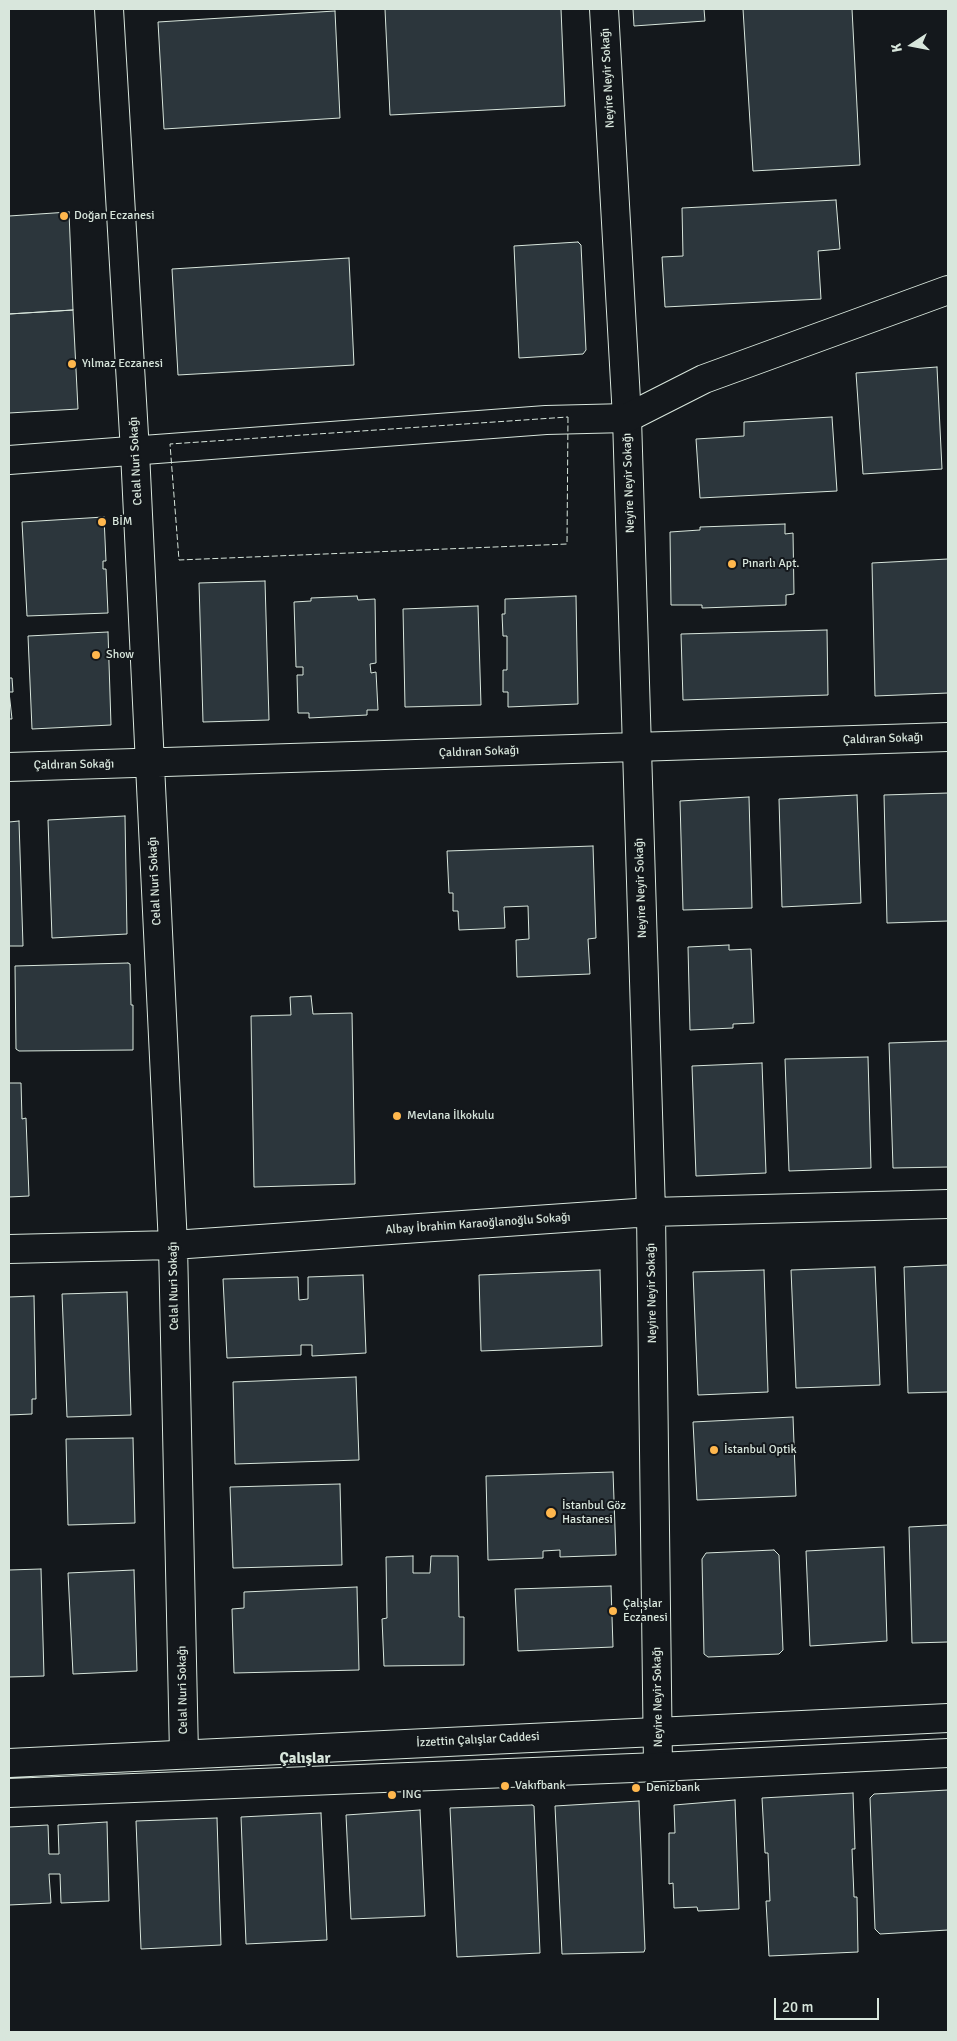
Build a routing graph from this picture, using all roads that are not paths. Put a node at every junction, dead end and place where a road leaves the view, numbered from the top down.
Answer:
1 (109, 9) edge
2 (604, 9) edge
3 (948, 290) edge
4 (627, 418) junction
5 (135, 452) junction
6 (9, 460) edge
7 (948, 737) edge
8 (636, 747) junction
9 (150, 763) junction
10 (9, 767) edge
11 (948, 1204) edge
12 (651, 1212) junction
13 (173, 1245) junction
14 (9, 1249) edge
15 (948, 1718) edge
16 (658, 1732) junction
17 (948, 1753) edge
18 (184, 1754) junction
19 (9, 1763) edge
20 (658, 1767) junction
21 (9, 1793) edge

1 - 5 street, Celal Nuri Sokağı
2 - 4 street, Neyire Neyir Sokağı
3 - 4 street
4 - 5 street
4 - 8 street, Neyire Neyir Sokağı
5 - 6 street
5 - 9 street, Celal Nuri Sokağı
7 - 8 street, Çaldıran Sokağı
8 - 9 street, Çaldıran Sokağı
8 - 12 street, Neyire Neyir Sokağı
9 - 10 street, Çaldıran Sokağı
9 - 13 street, Celal Nuri Sokağı
11 - 12 street, Albay İbrahim Karaoğlanoğlu Sokağı
12 - 13 street, Albay İbrahim Karaoğlanoğlu Sokağı
12 - 16 street, Neyire Neyir Sokağı
13 - 14 street, Albay İbrahim Karaoğlanoğlu Sokağı
13 - 18 street, Celal Nuri Sokağı
15 - 16 street, İzzettin Çalışlar Caddesi
16 - 18 street, İzzettin Çalışlar Caddesi
16 - 20 street, Neyire Neyir Sokağı
17 - 20 street
18 - 19 street, İzzettin Çalışlar Caddesi
20 - 21 street

